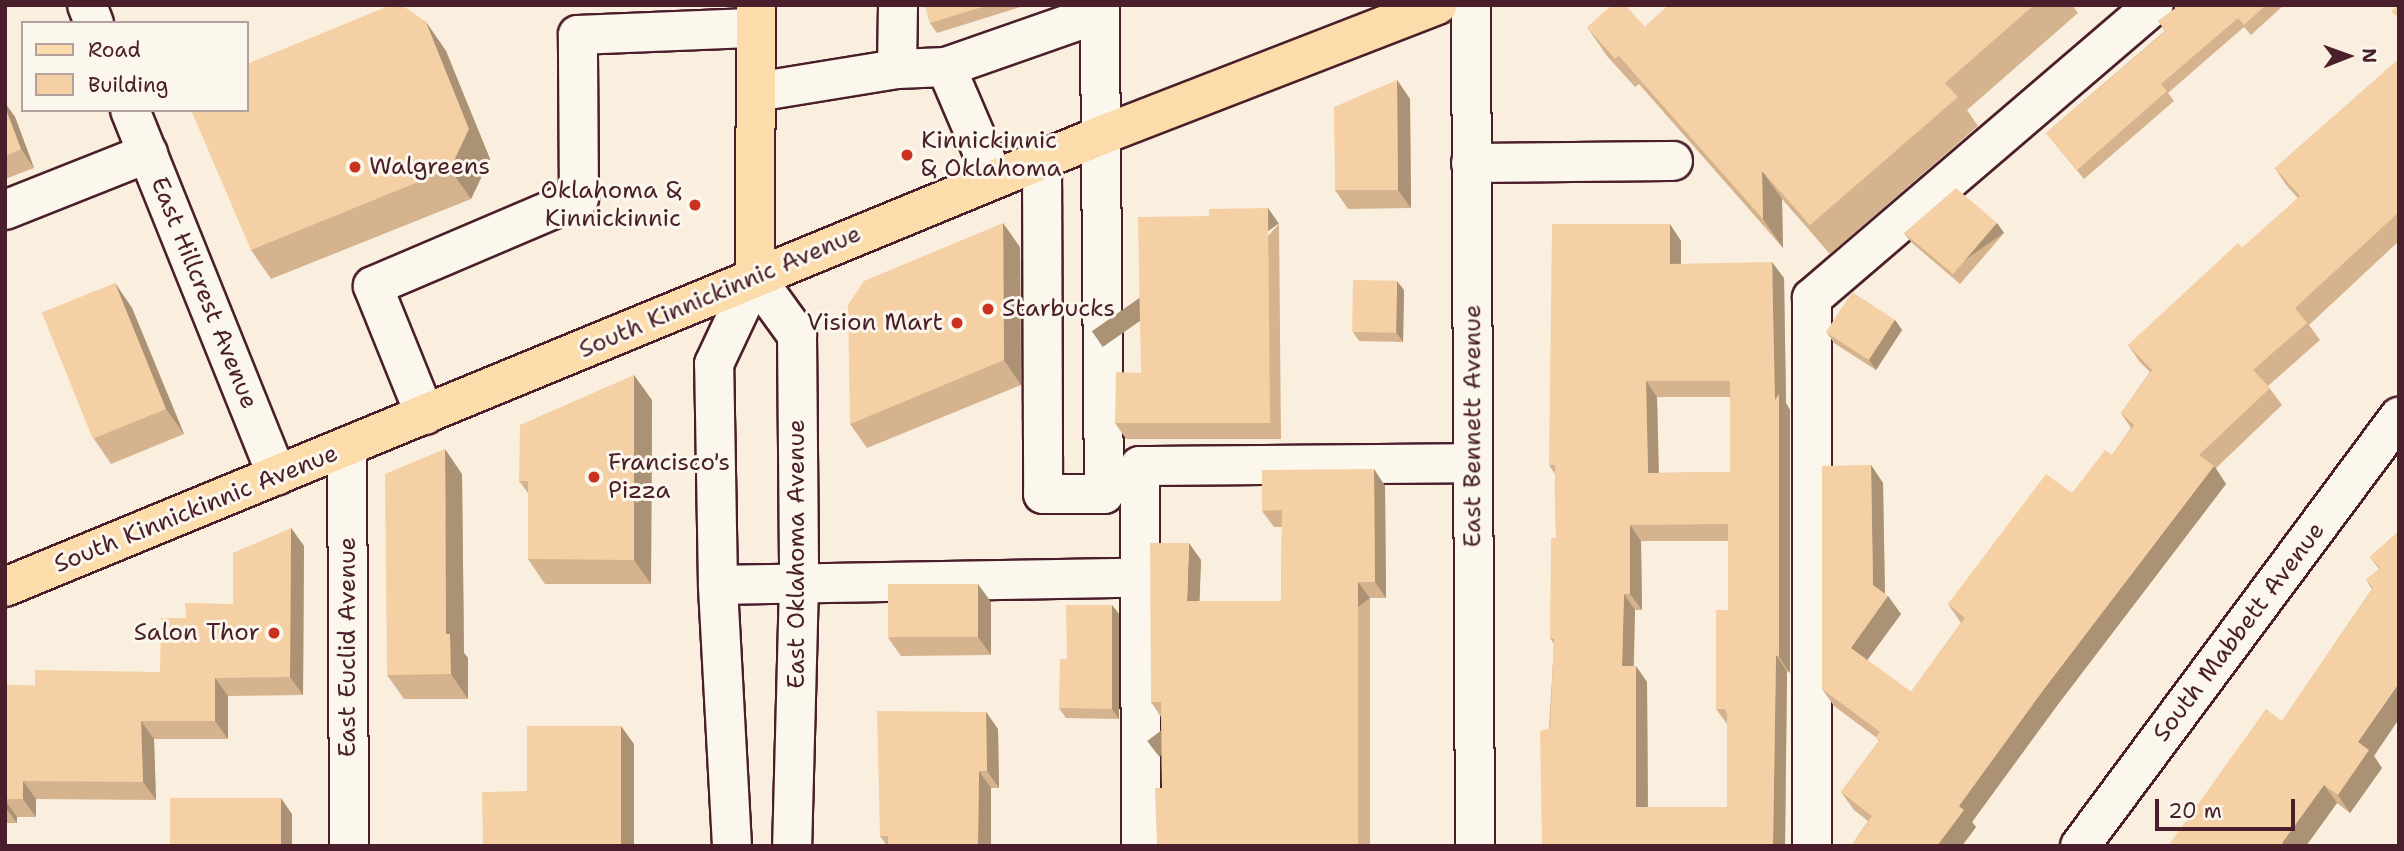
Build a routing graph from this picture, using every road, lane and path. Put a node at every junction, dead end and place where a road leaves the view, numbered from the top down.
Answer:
1 (898, 5) edge
2 (1438, 5) edge
3 (1471, 5) edge
4 (2154, 5) edge
5 (1100, 9) edge
6 (756, 17) edge
7 (946, 67) junction
8 (897, 69) junction
9 (756, 92) junction
10 (131, 112) edge
11 (1102, 135) junction
12 (148, 153) junction
13 (1042, 160) junction
14 (1673, 161) dead end
15 (1471, 163) junction
16 (994, 179) junction
17 (5, 210) edge
18 (755, 277) junction
19 (425, 415) junction
20 (2399, 417) edge
21 (347, 448) junction
22 (1473, 463) junction
23 (277, 476) junction
24 (1140, 578) junction
25 (799, 584) junction
26 (718, 585) junction
27 (5, 587) edge
28 (349, 846) edge
29 (732, 846) edge
30 (792, 846) edge
31 (1141, 846) edge
32 (1475, 846) edge
33 (1812, 846) edge
34 (2080, 846) edge

1 - 8 street
2 - 11 main road, South Kinnickinnic Avenue
3 - 15 street, East Bennett Avenue
4 - 33 street
5 - 7 street
5 - 11 street
6 - 9 main road
6 - 19 street
7 - 8 street
7 - 16 street
8 - 9 street
9 - 18 main road
10 - 12 street, East Hillcrest Avenue
11 - 13 main road, South Kinnickinnic Avenue
11 - 13 street
12 - 17 street
12 - 23 street, East Hillcrest Avenue
13 - 16 main road, South Kinnickinnic Avenue
14 - 15 street
15 - 22 street, East Bennett Avenue
16 - 18 main road, South Kinnickinnic Avenue
18 - 19 main road, South Kinnickinnic Avenue
18 - 25 street, East Oklahoma Avenue
18 - 26 street
19 - 21 main road, South Kinnickinnic Avenue
20 - 34 street, South Mabbett Avenue
21 - 23 main road, South Kinnickinnic Avenue
21 - 28 street, East Euclid Avenue
22 - 24 street
22 - 32 street, East Bennett Avenue
23 - 27 main road, South Kinnickinnic Avenue
24 - 25 street
24 - 31 street
25 - 26 street
25 - 30 street, East Oklahoma Avenue
26 - 29 street

